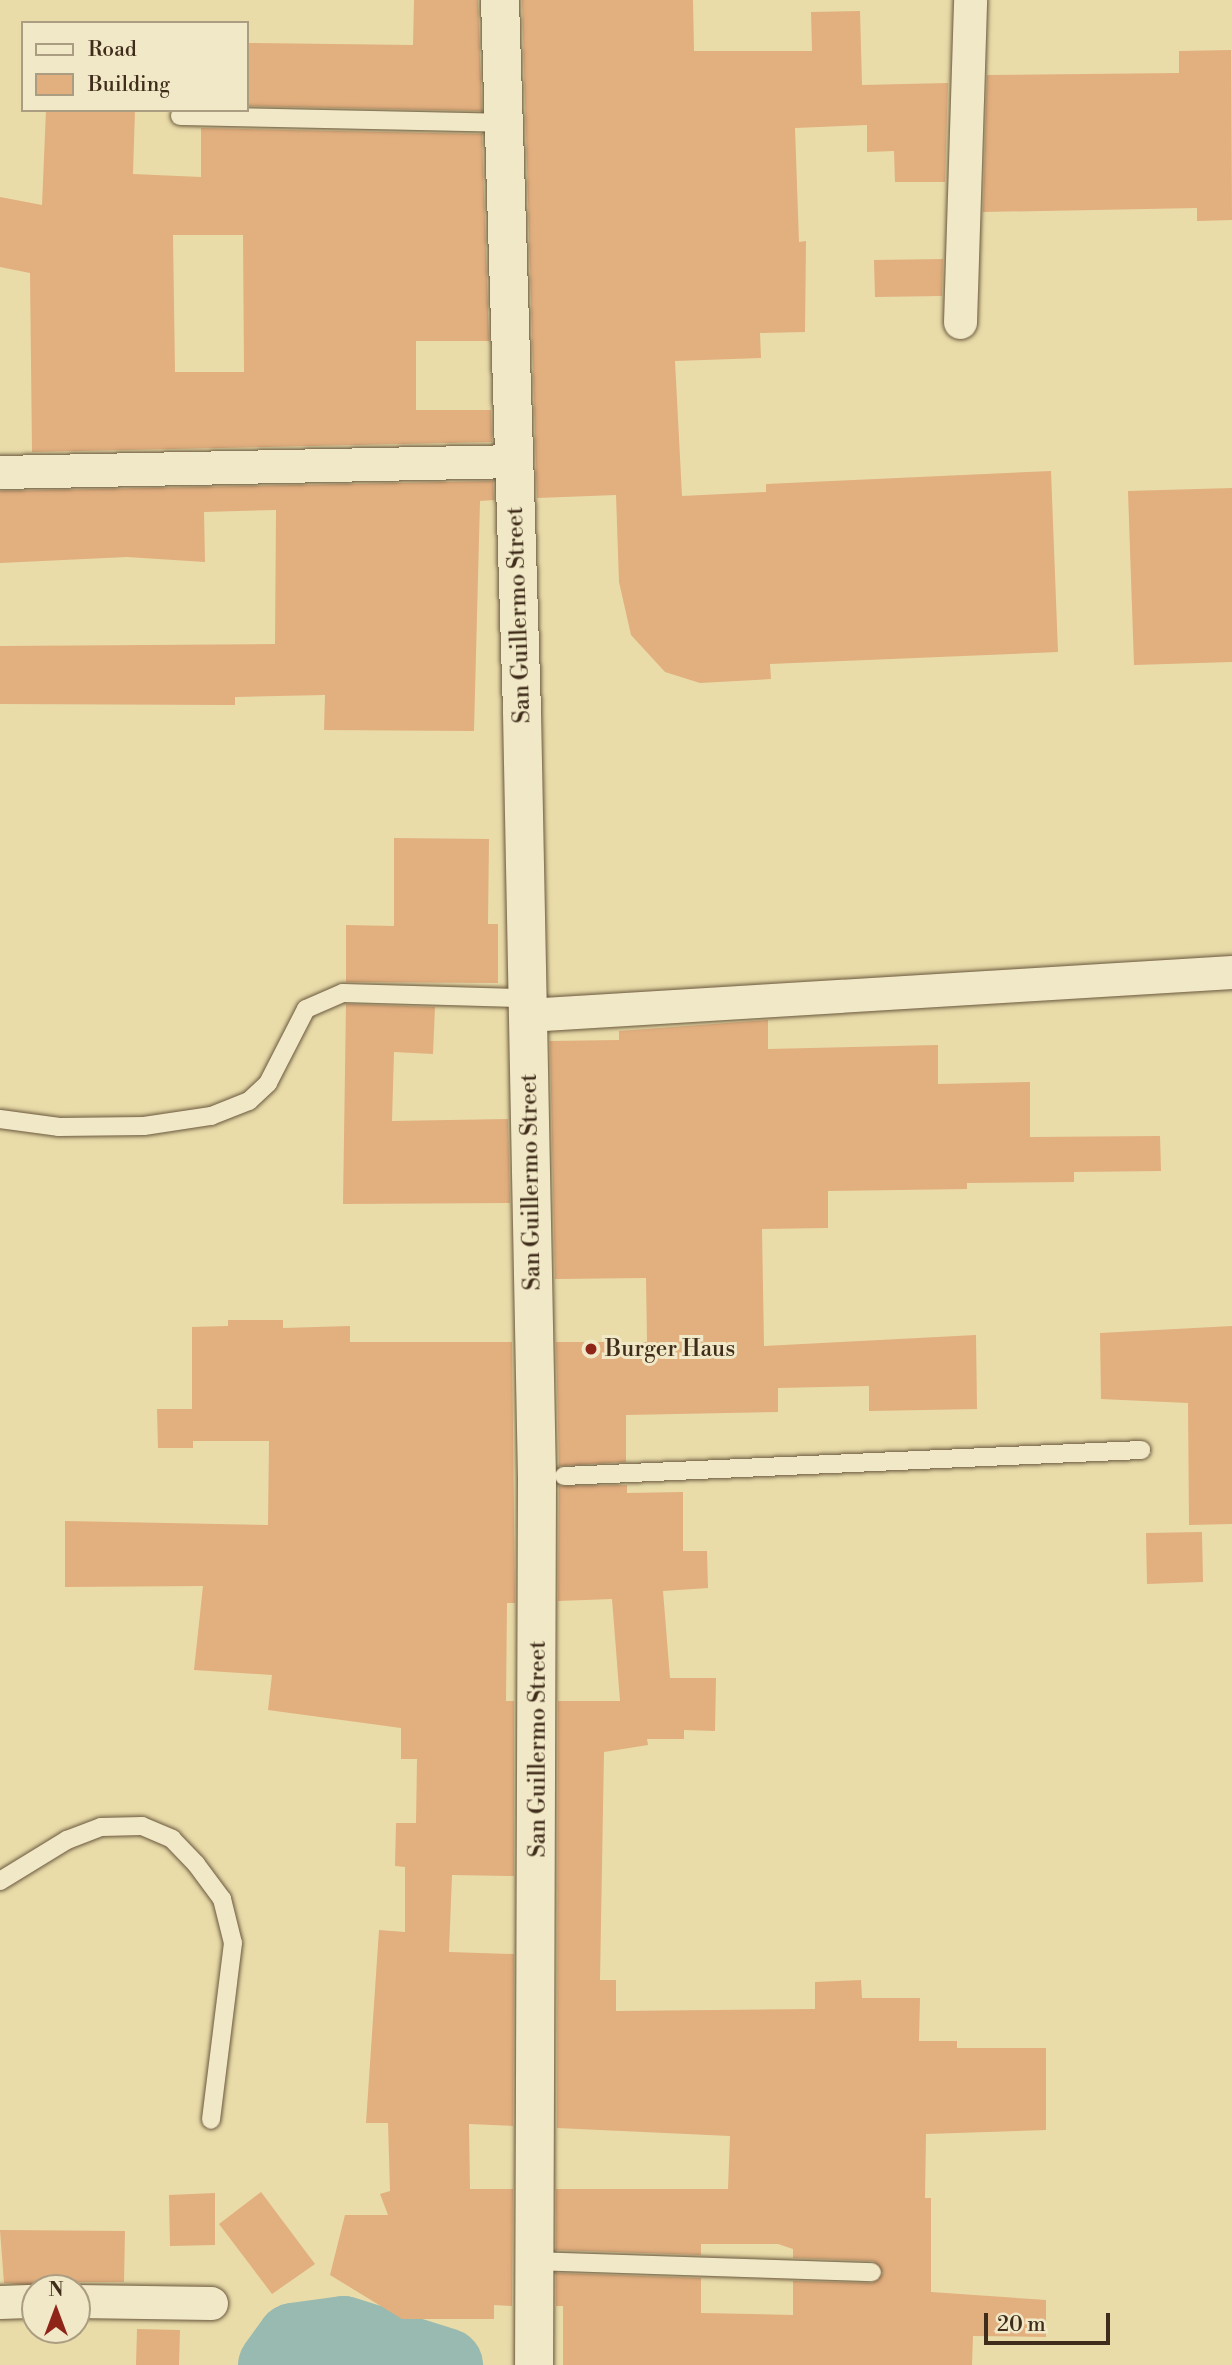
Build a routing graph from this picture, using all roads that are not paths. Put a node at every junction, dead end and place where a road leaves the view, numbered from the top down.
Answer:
1 (500, 0) edge
2 (970, 0) edge
3 (180, 117) dead end
4 (504, 124) junction
5 (960, 322) dead end
6 (515, 461) junction
7 (0, 472) edge
8 (1232, 972) edge
9 (527, 1006) junction
10 (0, 1119) edge
11 (1141, 1450) dead end
12 (564, 1476) dead end
13 (0, 1881) edge
14 (211, 2120) dead end
15 (534, 2261) junction
16 (872, 2272) dead end
17 (21, 2301) edge
18 (91, 2301) edge
19 (0, 2302) edge
20 (211, 2303) dead end
21 (533, 2352) edge

1 - 4 main road, San Guillermo Street
2 - 5 street
3 - 4 lane
4 - 6 main road, San Guillermo Street
6 - 7 street
6 - 9 main road, San Guillermo Street
8 - 9 street
9 - 10 lane
9 - 15 main road, San Guillermo Street
11 - 12 lane
13 - 14 lane
15 - 16 lane
15 - 21 main road, San Guillermo Street
17 - 19 street
18 - 20 street

